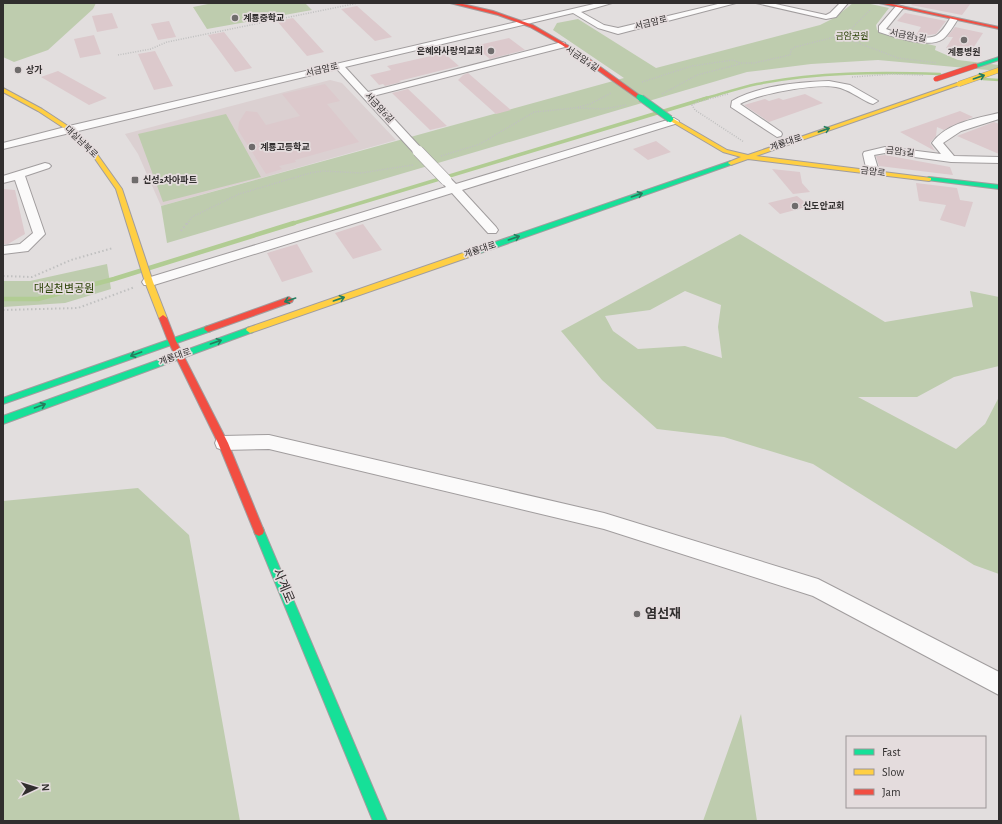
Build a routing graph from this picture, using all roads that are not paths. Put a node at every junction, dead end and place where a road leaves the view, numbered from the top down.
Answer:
1 (452, 3) edge
2 (608, 3) edge
3 (732, 3) edge
4 (760, 3) edge
5 (844, 3) edge
6 (881, 3) edge
7 (900, 7) junction
8 (575, 11) junction
9 (954, 19) junction
10 (524, 23) junction
11 (999, 28) edge
12 (562, 45) junction
13 (999, 58) edge
14 (339, 66) junction
15 (999, 70) edge
16 (932, 80) dead end
17 (3, 90) edge
18 (367, 95) junction
19 (876, 100) joint
20 (858, 106) dead end
21 (999, 116) edge
22 (672, 120) junction
23 (69, 129) junction
24 (781, 132) joint
25 (767, 137) dead end
26 (3, 146) edge
27 (739, 146) dead end
28 (725, 151) junction
29 (711, 156) dead end
30 (747, 157) junction
31 (951, 159) junction
32 (999, 160) edge
33 (45, 166) dead end
34 (873, 172) junction
35 (20, 176) junction
36 (3, 180) edge
37 (450, 184) junction
38 (999, 187) edge
39 (492, 230) dead end
40 (3, 250) edge
41 (147, 277) junction
42 (298, 297) dead end
43 (172, 341) junction
44 (179, 355) junction
45 (3, 402) edge
46 (3, 420) edge
47 (223, 443) junction
48 (999, 684) edge
49 (380, 821) edge

1 - 10 main road, 서금암4길
2 - 8 street, 서금암로
3 - 8 street, 서금암로
4 - 5 street
6 - 7 main road
7 - 9 main road
7 - 9 street, 서금암3길
8 - 10 street, 서금암로
9 - 11 main road
10 - 12 main road, 서금암4길
10 - 14 street, 서금암로
12 - 18 street
12 - 22 main road, 서금암4길, bridge
13 - 16 main road, bridge
14 - 18 street, 서금암6길
14 - 23 street, 서금암로
30 -> 15 main road, 계룡대로, bridge
17 - 23 main road, 대실남북로
18 - 37 street, 서금암6길, bridge
19 - 20 main road
19 - 24 street
21 - 31 street
22 - 28 main road
22 - 37 street
23 - 26 street, 서금암로
23 - 41 main road, 대실남북로
24 - 25 main road, 계룡대로
27 - 28 main road
28 - 29 main road
28 - 30 main road
30 - 34 main road, 금암로
44 -> 30 main road, 계룡대로
31 - 32 street, 금암3길
31 - 34 street, 금암3길
33 - 35 street
34 - 38 main road, 금암로
35 - 36 street
35 - 40 street
37 - 39 street
37 - 41 street
41 - 43 main road
42 -> 43 main road, 계룡대로
43 - 44 main road
43 -> 45 main road, 계룡대로
46 -> 44 main road, 계룡대로
44 - 47 main road, 사계로
47 - 48 street
47 - 49 main road, 사계로

